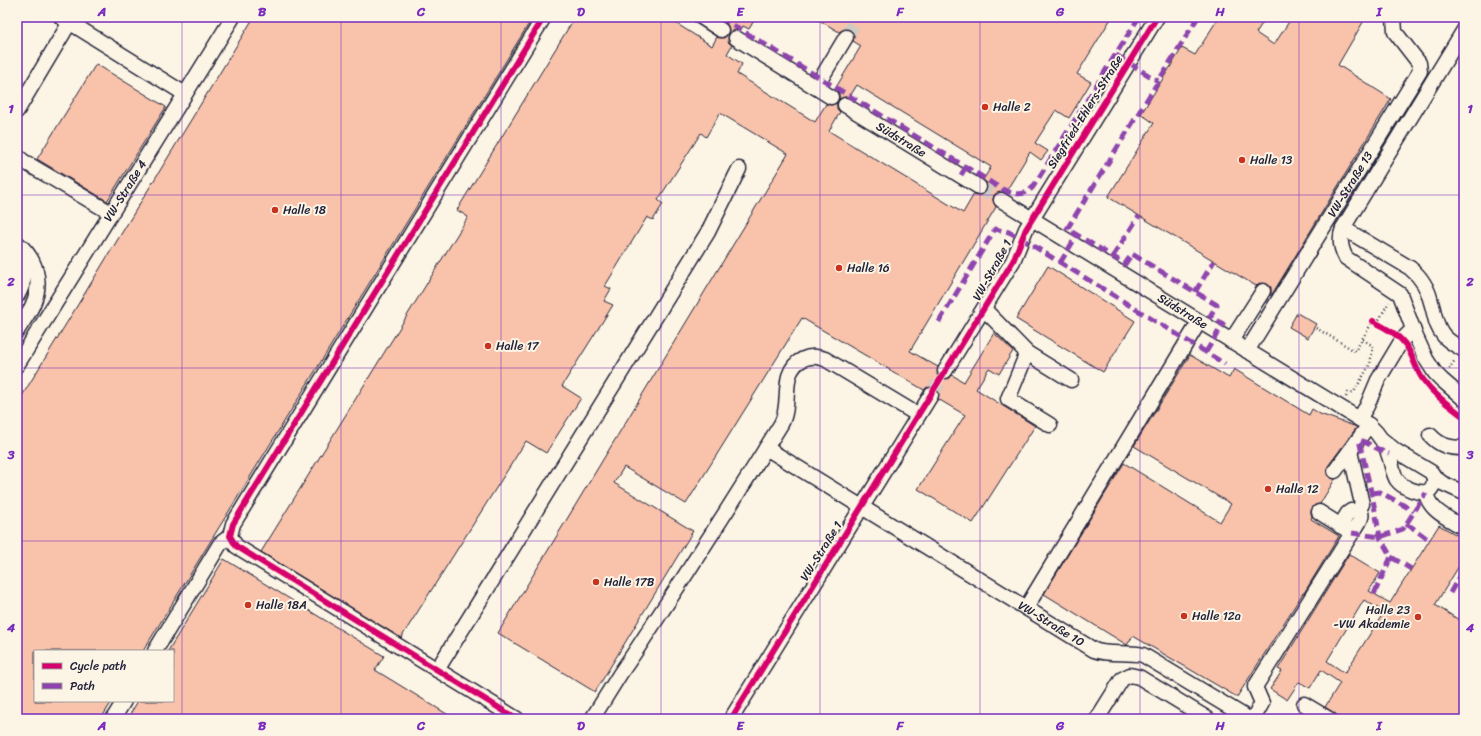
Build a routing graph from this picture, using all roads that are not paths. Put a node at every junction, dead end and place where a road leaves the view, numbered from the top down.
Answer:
1 (233, 17) edge
2 (544, 17) edge
3 (701, 17) edge
4 (1157, 17) edge
5 (1394, 17) edge
6 (65, 20) edge
7 (721, 30) dead end
8 (1464, 30) edge
9 (846, 37) tunnel mouth
10 (736, 38) dead end
11 (816, 87) junction
12 (185, 94) junction
13 (831, 96) dead end
14 (845, 105) dead end
15 (17, 111) edge
16 (17, 156) edge
17 (738, 169) dead end
18 (979, 187) tunnel mouth
19 (1001, 200) tunnel mouth
20 (111, 213) junction
21 (1032, 219) junction
22 (1343, 228) junction
23 (17, 243) edge
24 (17, 259) edge
25 (1264, 291) dead end
26 (17, 296) edge
27 (984, 309) junction
28 (1199, 322) junction
29 (1413, 329) junction
30 (17, 331) edge
31 (1231, 341) junction
32 (1464, 350) edge
33 (1247, 351) junction
34 (1026, 353) junction
35 (17, 365) edge
36 (945, 371) tunnel mouth
37 (1072, 380) dead end
38 (931, 394) tunnel mouth
39 (1464, 399) edge
40 (918, 415) junction
41 (1364, 422) junction
42 (1050, 425) dead end
43 (1430, 435) dead end
44 (1380, 438) junction
45 (766, 448) junction
46 (1464, 448) edge
47 (1350, 451) junction
48 (1335, 470) dead end
49 (1433, 476) junction
50 (1426, 493) junction
51 (1464, 493) edge
52 (862, 507) junction
53 (1358, 511) junction
54 (1319, 512) dead end
55 (1340, 526) junction
56 (1464, 528) edge
57 (1352, 533) junction
58 (230, 536) junction
59 (1026, 608) junction
60 (156, 650) edge
61 (436, 670) junction
62 (1213, 697) junction
63 (123, 702) edge
64 (1304, 704) dead end
65 (1205, 717) edge
66 (113, 719) edge
67 (517, 719) edge
68 (592, 719) edge
69 (731, 719) edge
70 (1098, 719) edge
71 (1249, 719) edge
72 (1253, 719) edge
73 (1329, 719) edge

1 - 12 street, VW-Straße 4
2 - 58 street
3 - 7 street
4 - 21 street, Siegfried-Ehlers-Straße
5 - 33 street, VW-Straße 13
6 - 12 street
6 - 15 street
8 - 22 street
9 - 11 street
10 - 11 street
11 - 13 street
12 - 20 street, VW-Straße 4
14 - 18 street, Südstraße
16 - 20 street
17 - 61 street
19 - 21 street, Südstraße
20 - 35 street, VW-Straße 4
21 - 27 street, VW-Straße 1
21 - 28 street, Südstraße
22 - 29 street
22 - 32 street
23 - 30 street
24 - 26 street
25 - 31 street
27 - 34 street
27 - 36 street, VW-Straße 1
28 - 31 street, Südstraße
28 - 59 street
29 - 39 street
29 - 41 street
31 - 33 street, Südstraße
33 - 41 street, Südstraße
34 - 37 street
34 - 42 street
38 - 40 street, VW-Straße 1
40 - 45 street
40 - 52 street, VW-Straße 1
41 - 44 street
41 - 47 street
43 - 46 street
44 - 49 street
44 - 50 street
45 - 52 street, VW-Straße 10
45 - 68 street
47 - 48 street
47 - 53 street
49 - 50 street
49 - 51 street
50 - 56 street
52 - 59 street, VW-Straße 10
52 - 69 street, VW-Straße 1
53 - 55 street
53 - 57 street
54 - 55 street
55 - 57 street
57 - 72 street
58 - 60 street
58 - 61 street
59 - 62 street, VW-Straße 10
61 - 67 street
62 - 65 street
62 - 71 street, VW-Straße 10
63 - 66 street
64 - 73 street
65 - 70 street

